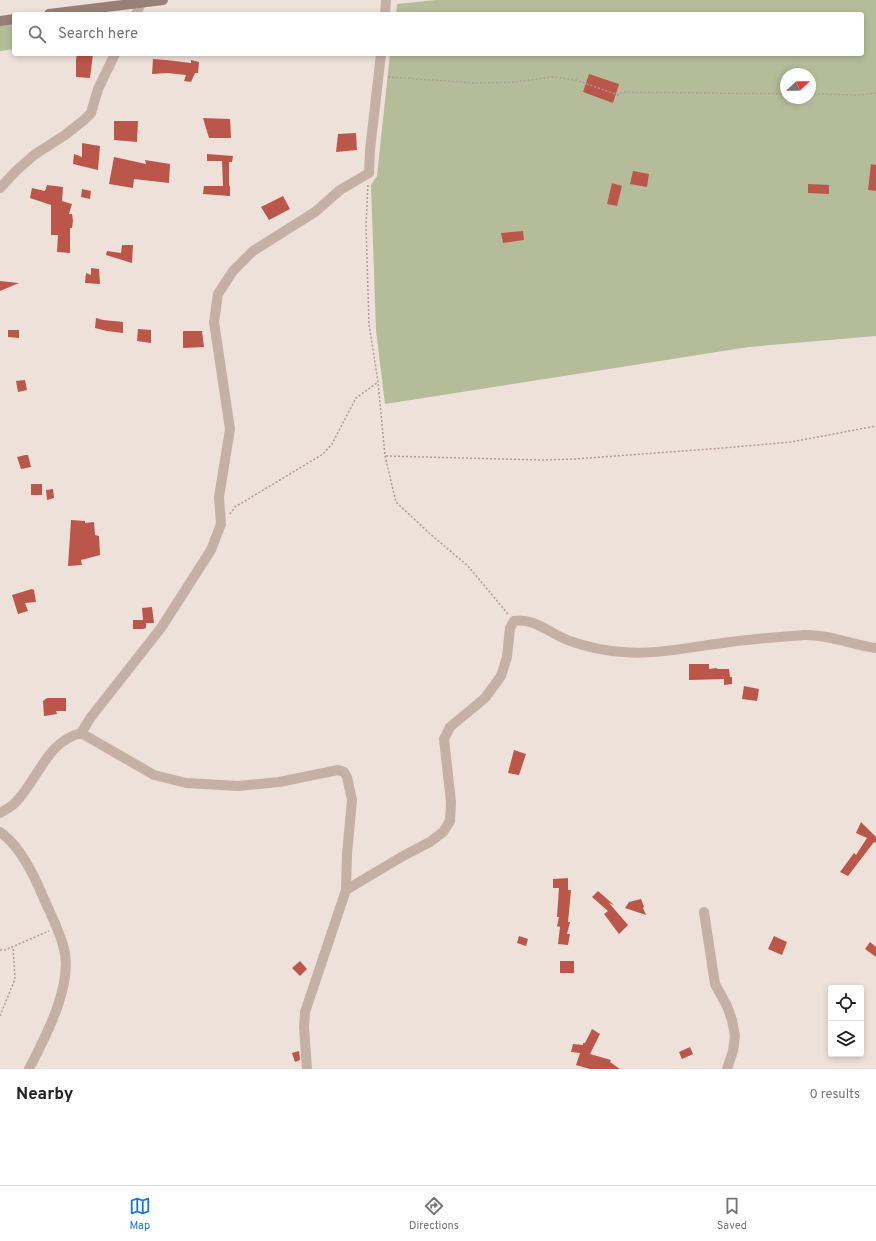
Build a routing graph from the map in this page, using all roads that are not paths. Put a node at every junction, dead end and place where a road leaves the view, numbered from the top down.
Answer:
1 (163, 0) edge
2 (386, 0) edge
3 (141, 3) junction
4 (66, 12) edge
5 (137, 12) edge
6 (385, 12) edge
7 (12, 19) edge
8 (0, 21) edge
9 (114, 56) edge
10 (381, 56) edge
11 (0, 188) edge
12 (876, 648) edge
13 (81, 733) junction
14 (0, 814) edge
15 (0, 832) edge
16 (346, 890) junction
17 (704, 912) dead end
18 (29, 1069) edge
19 (307, 1069) edge
20 (727, 1069) edge

1 - 3 main road
2 - 6 street
3 - 4 main road
3 - 5 street
7 - 8 main road
9 - 11 street
10 - 13 street
12 - 16 street
13 - 14 street
13 - 16 street
15 - 18 street
16 - 19 street
17 - 20 street

